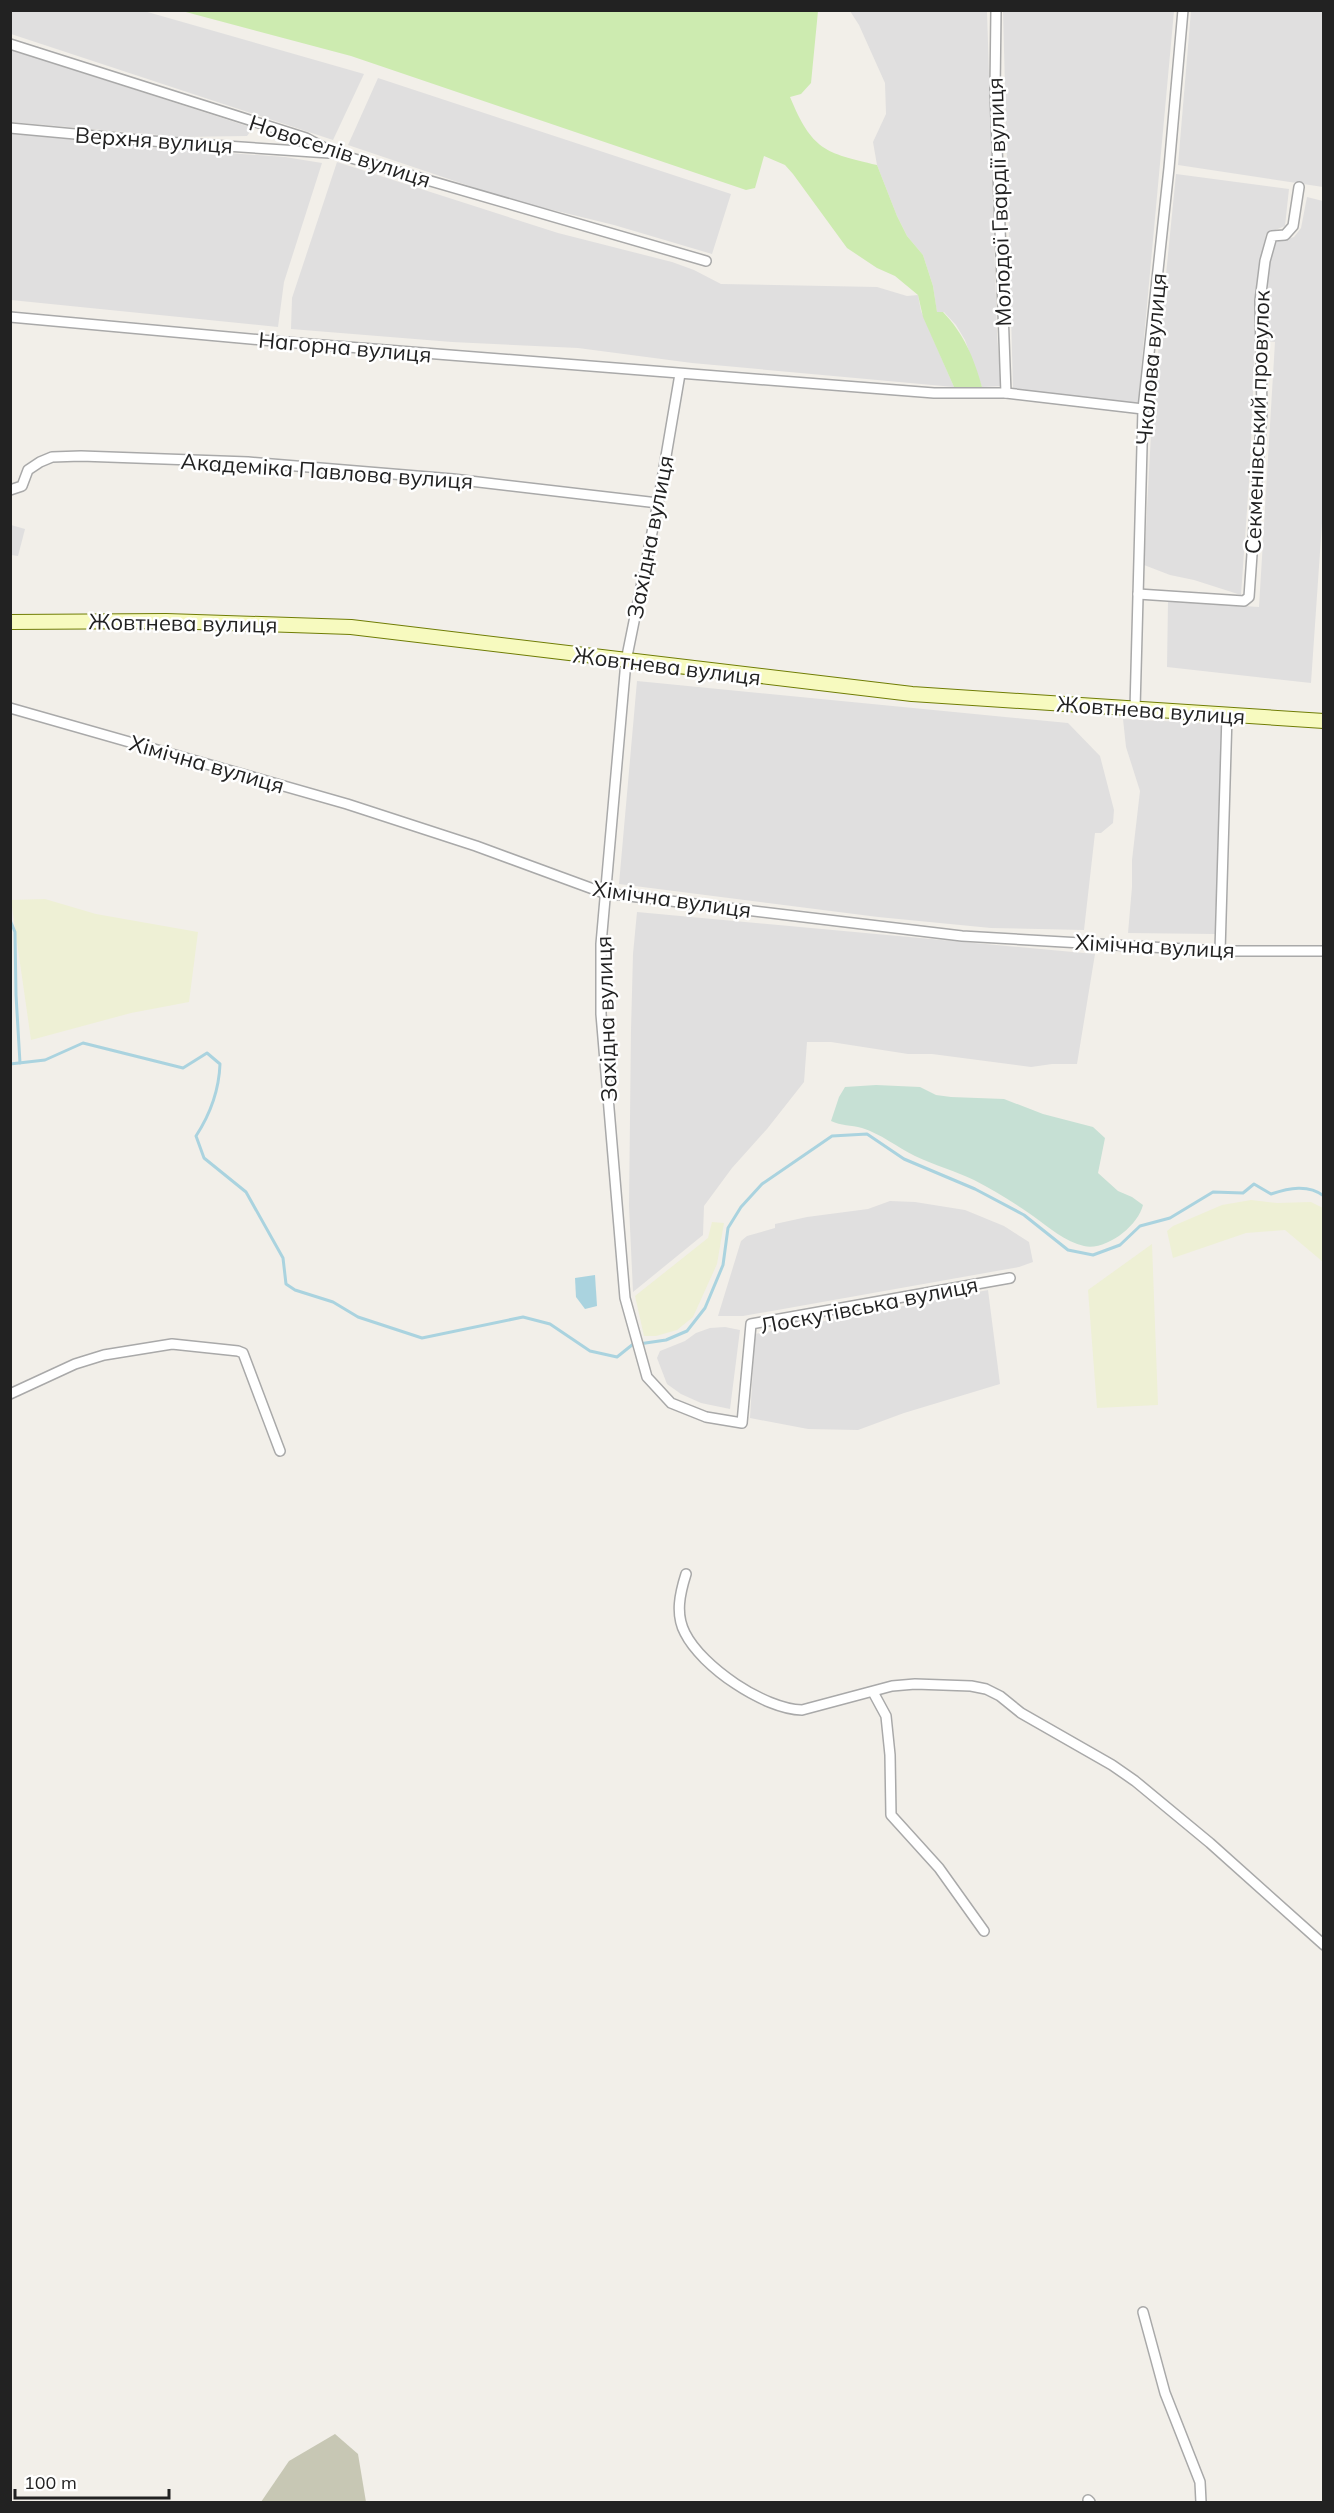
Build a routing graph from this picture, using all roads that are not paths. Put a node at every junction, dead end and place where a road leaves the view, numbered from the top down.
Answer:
1 (996, 10) edge
2 (1183, 10) edge
3 (10, 44) edge
4 (10, 128) edge
5 (334, 153) junction
6 (1299, 187) dead end
7 (706, 261) dead end
8 (10, 317) edge
9 (680, 374) junction
10 (1006, 393) junction
11 (1143, 409) junction
12 (10, 490) edge
13 (658, 503) junction
14 (1138, 594) junction
15 (10, 622) edge
16 (626, 661) junction
17 (10, 708) edge
18 (1134, 709) junction
19 (1227, 715) junction
20 (1323, 721) edge
21 (604, 893) junction
22 (1220, 951) junction
23 (1323, 951) edge
24 (1010, 1278) dead end
25 (10, 1394) edge
26 (742, 1423) joint
27 (280, 1450) dead end
28 (686, 1574) dead end
29 (873, 1692) junction
30 (984, 1931) dead end
31 (1323, 1945) edge
32 (1143, 2312) dead end
33 (1201, 2502) edge

1 - 10 street, Молодої Гвардії вулиця
2 - 11 street, Чкалова вулиця
3 - 5 street, Новоселів вулиця
4 - 5 street, Верхня вулиця
5 - 7 street, Новоселів вулиця
6 - 14 street, Секменівський провулок
8 - 9 street, Нагорна вулиця
9 - 10 street, Нагорна вулиця
9 - 13 street, Західна вулиця
10 - 11 street, Нагорна вулиця
11 - 14 street, Чкалова вулиця
12 - 13 street, Академіка Павлова вулиця
13 - 16 street, Західна вулиця
14 - 18 street, Чкалова вулиця
15 - 16 main road, Жовтнева вулиця
16 - 18 main road, Жовтнева вулиця
16 - 21 street, Західна вулиця
17 - 21 street, Хімічна вулиця
18 - 19 main road, Жовтнева вулиця
19 - 20 main road, Жовтнева вулиця
19 - 22 street
21 - 22 street, Хімічна вулиця
21 - 26 street, Західна вулиця
22 - 23 street, Хімічна вулиця
24 - 26 street, Лоскутівська вулиця
25 - 27 street
28 - 29 street
29 - 30 street
29 - 31 street
32 - 33 street

